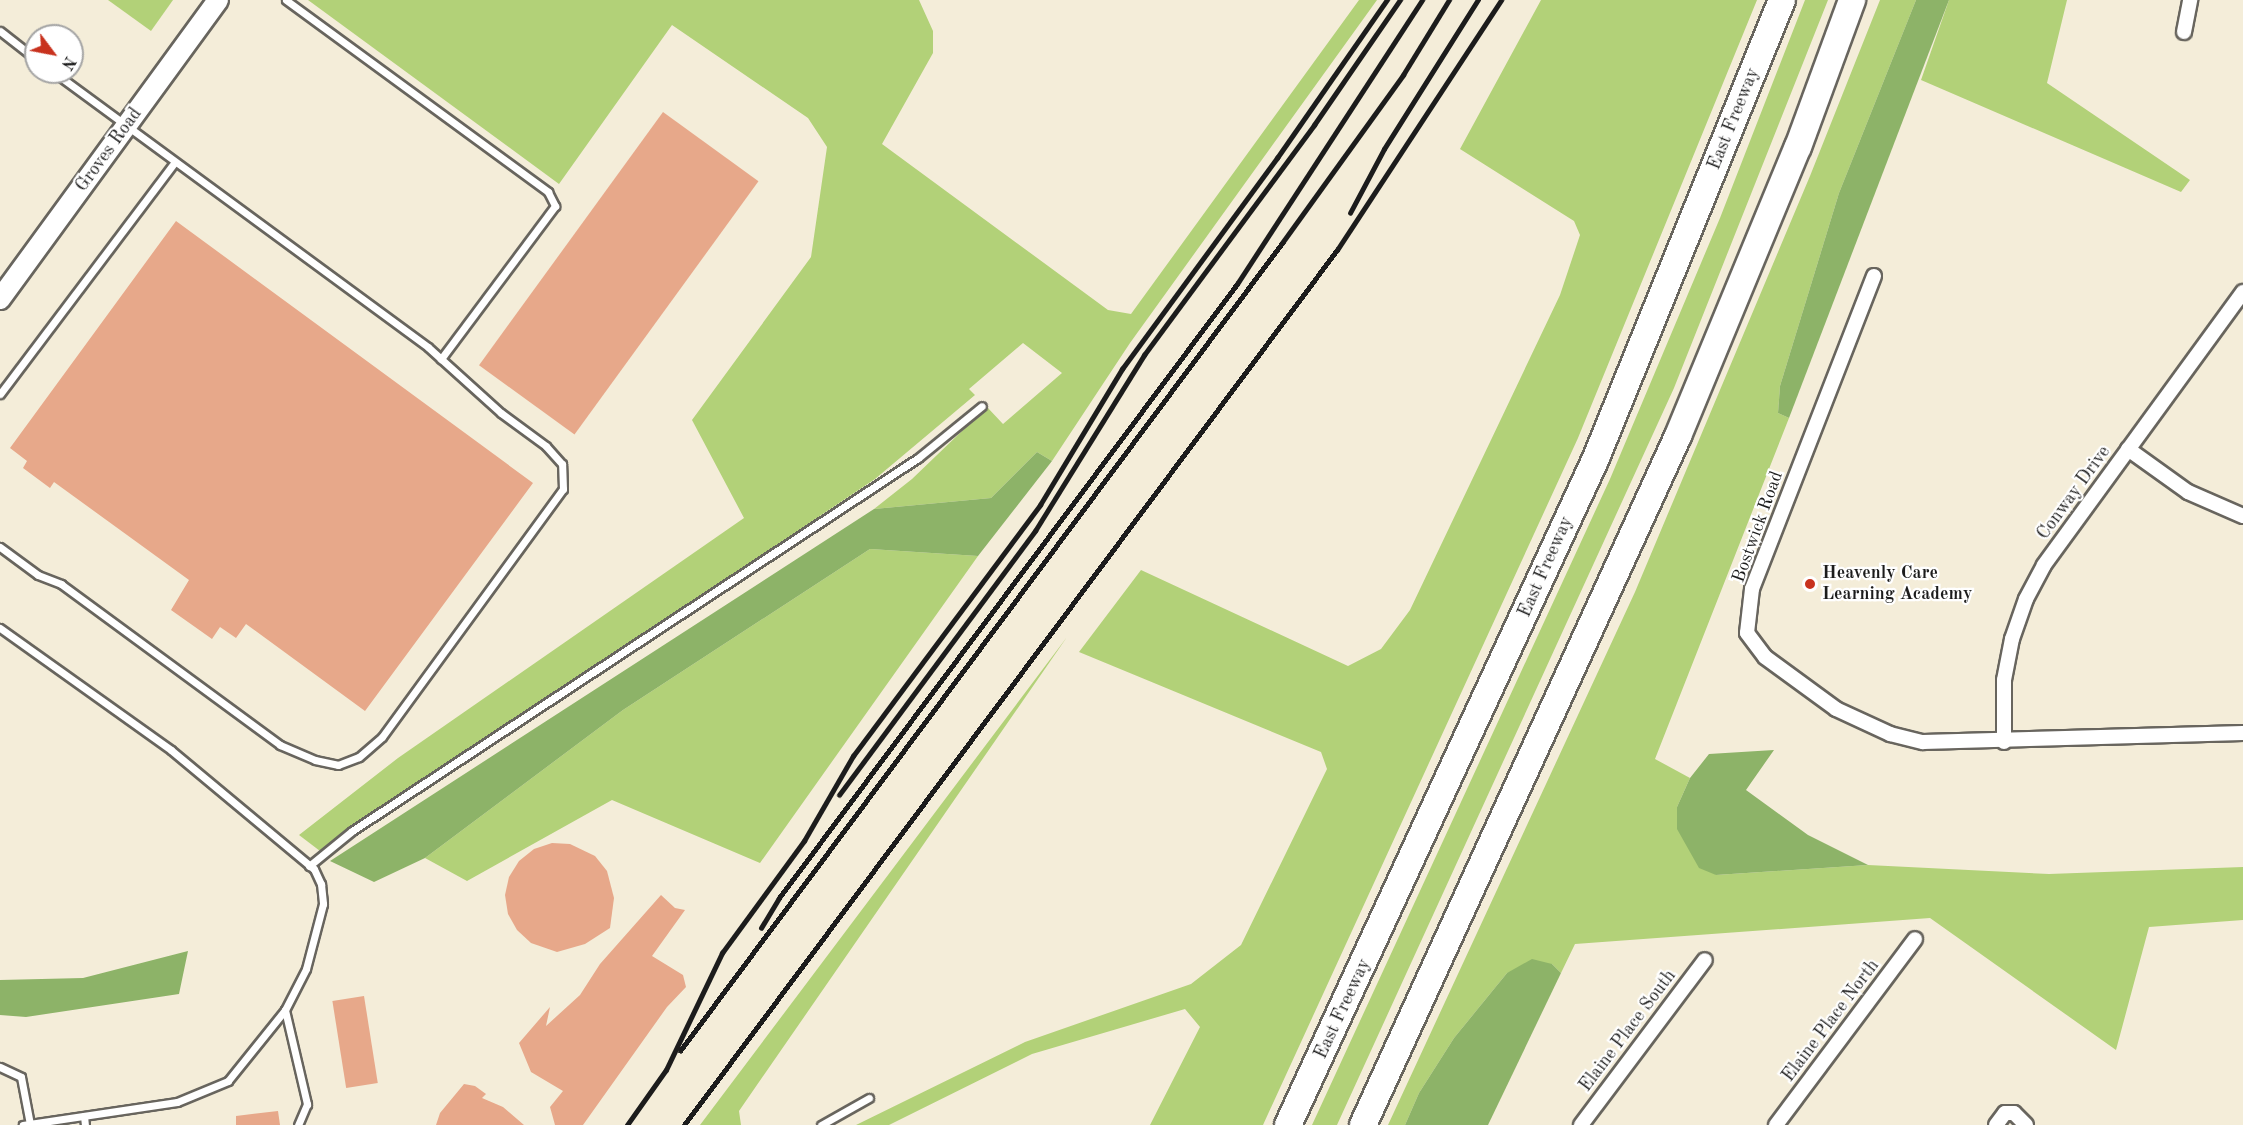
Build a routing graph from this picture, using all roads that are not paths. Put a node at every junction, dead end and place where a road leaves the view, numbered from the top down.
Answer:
1 (218, 0) edge
2 (286, 0) edge
3 (1782, 0) edge
4 (1852, 0) edge
5 (2190, 0) edge
6 (0, 31) edge
7 (2184, 33) dead end
8 (24, 50) edge
9 (69, 84) edge
10 (126, 128) junction
11 (174, 163) junction
12 (1874, 276) dead end
13 (2243, 292) edge
14 (0, 299) edge
15 (441, 359) junction
16 (0, 394) edge
17 (982, 406) dead end
18 (2128, 449) junction
19 (2243, 516) edge
20 (0, 547) edge
21 (0, 628) edge
22 (2243, 733) edge
23 (2004, 742) junction
24 (309, 866) junction
25 (1915, 939) dead end
26 (1705, 960) dead end
27 (285, 1010) junction
28 (0, 1066) edge
29 (869, 1098) dead end
30 (84, 1116) junction
31 (27, 1124) edge
32 (85, 1125) edge
33 (298, 1125) edge
34 (821, 1125) edge
35 (1288, 1125) edge
36 (1363, 1125) edge
37 (1581, 1125) edge
38 (1776, 1125) edge
39 (1996, 1125) edge
40 (2026, 1125) edge

1 - 10 street, Groves Road
2 - 15 lane
3 - 35 highway, East Freeway
4 - 36 highway
5 - 7 street
6 - 8 lane
9 - 10 lane
10 - 11 lane
10 - 14 street, Groves Road
11 - 15 lane
11 - 16 lane
12 - 23 street, Bostwick Road
13 - 18 street, Conway Drive
15 - 20 lane
17 - 24 lane
18 - 19 street
18 - 23 street, Conway Drive
21 - 24 lane
22 - 23 street, Bostwick Road
24 - 27 lane
25 - 38 street, Elaine Place North
26 - 37 street, Elaine Place South
27 - 30 lane
27 - 33 lane
28 - 31 lane
29 - 34 lane
30 - 31 lane
30 - 32 lane
39 - 40 street

